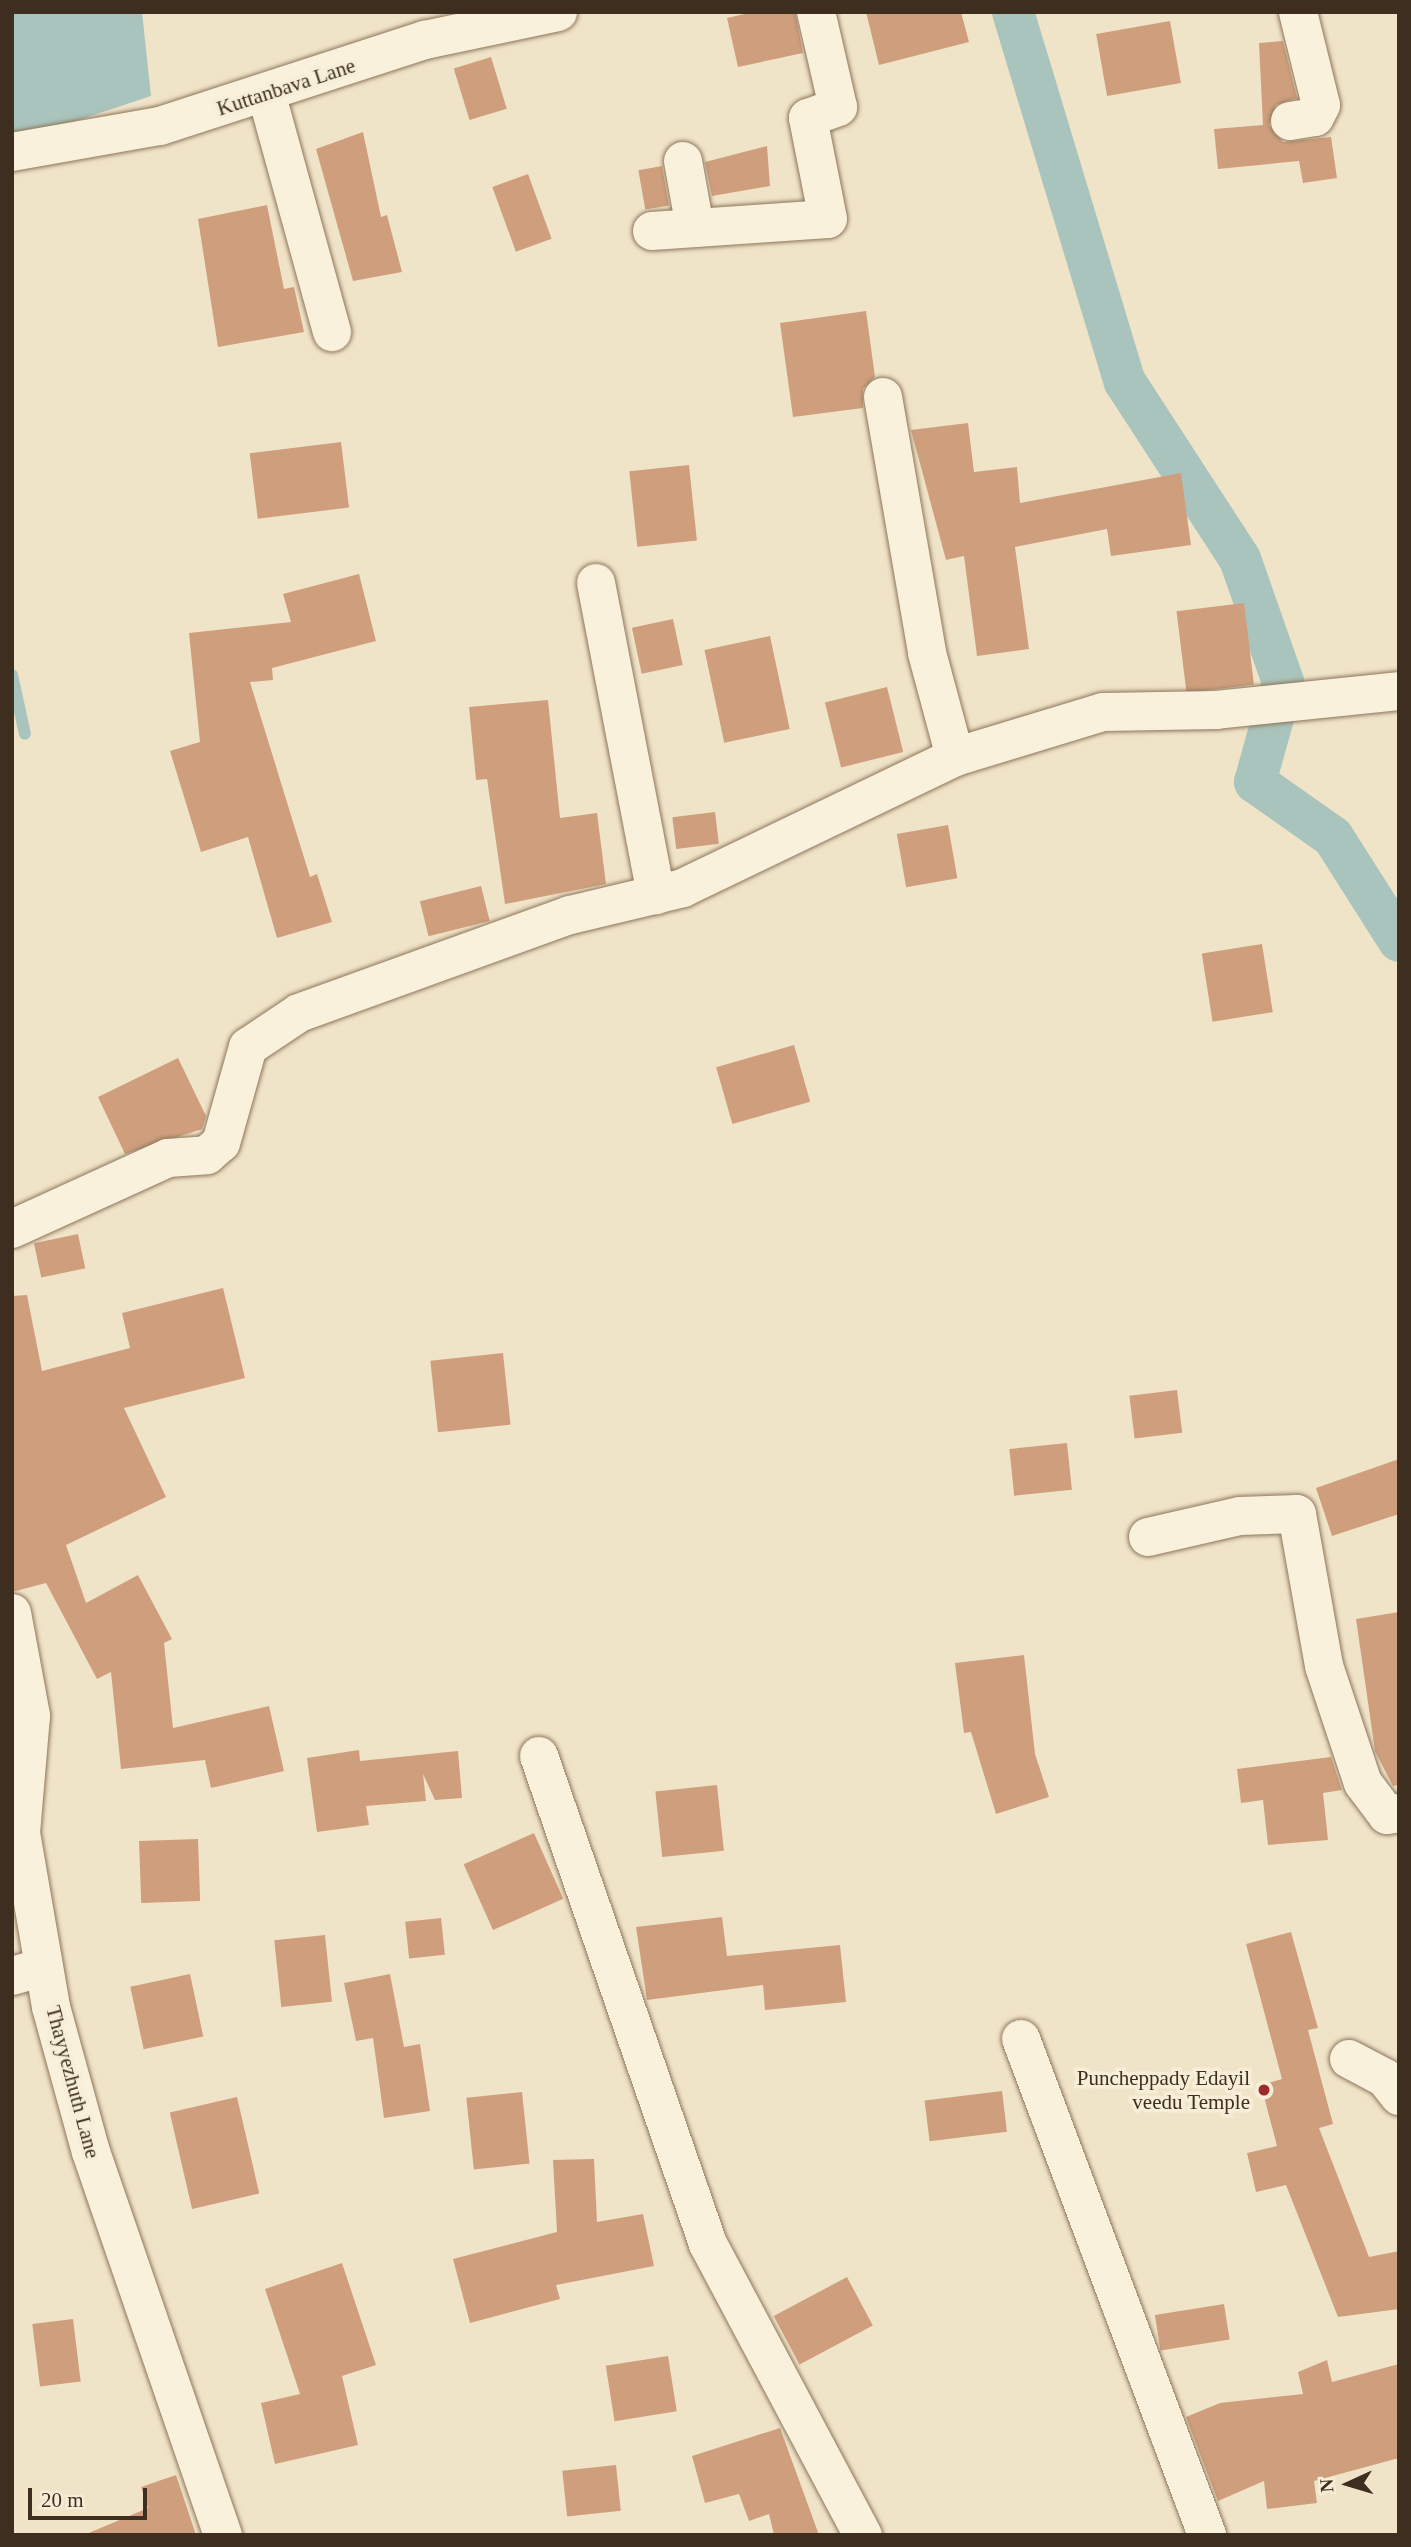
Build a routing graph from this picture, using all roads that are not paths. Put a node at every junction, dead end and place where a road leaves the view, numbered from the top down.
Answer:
1 (558, 12) edge
2 (816, 12) edge
3 (1298, 12) edge
4 (267, 96) junction
5 (1290, 121) dead end
6 (12, 152) edge
7 (683, 161) dead end
8 (695, 228) junction
9 (652, 231) dead end
10 (332, 332) dead end
11 (883, 397) dead end
12 (596, 583) dead end
13 (1399, 691) edge
14 (955, 757) junction
15 (656, 895) junction
16 (12, 1229) edge
17 (1148, 1537) dead end
18 (12, 1613) edge
19 (539, 1756) dead end
20 (1399, 1813) edge
21 (28, 1971) edge
22 (1021, 2039) dead end
23 (1349, 2059) dead end
24 (1399, 2096) edge
25 (223, 2535) edge
26 (863, 2535) edge
27 (1207, 2535) edge

1 - 4 street, Kuttanbava Lane
2 - 8 street
3 - 5 street
4 - 6 street, Kuttanbava Lane
4 - 10 street
7 - 8 street
8 - 9 street
11 - 14 street
12 - 15 street
13 - 14 street
14 - 15 street
15 - 16 street
17 - 20 street
18 - 21 street, Thayyezhuth Lane
19 - 26 street
21 - 25 street, Thayyezhuth Lane
22 - 27 street
23 - 24 street

